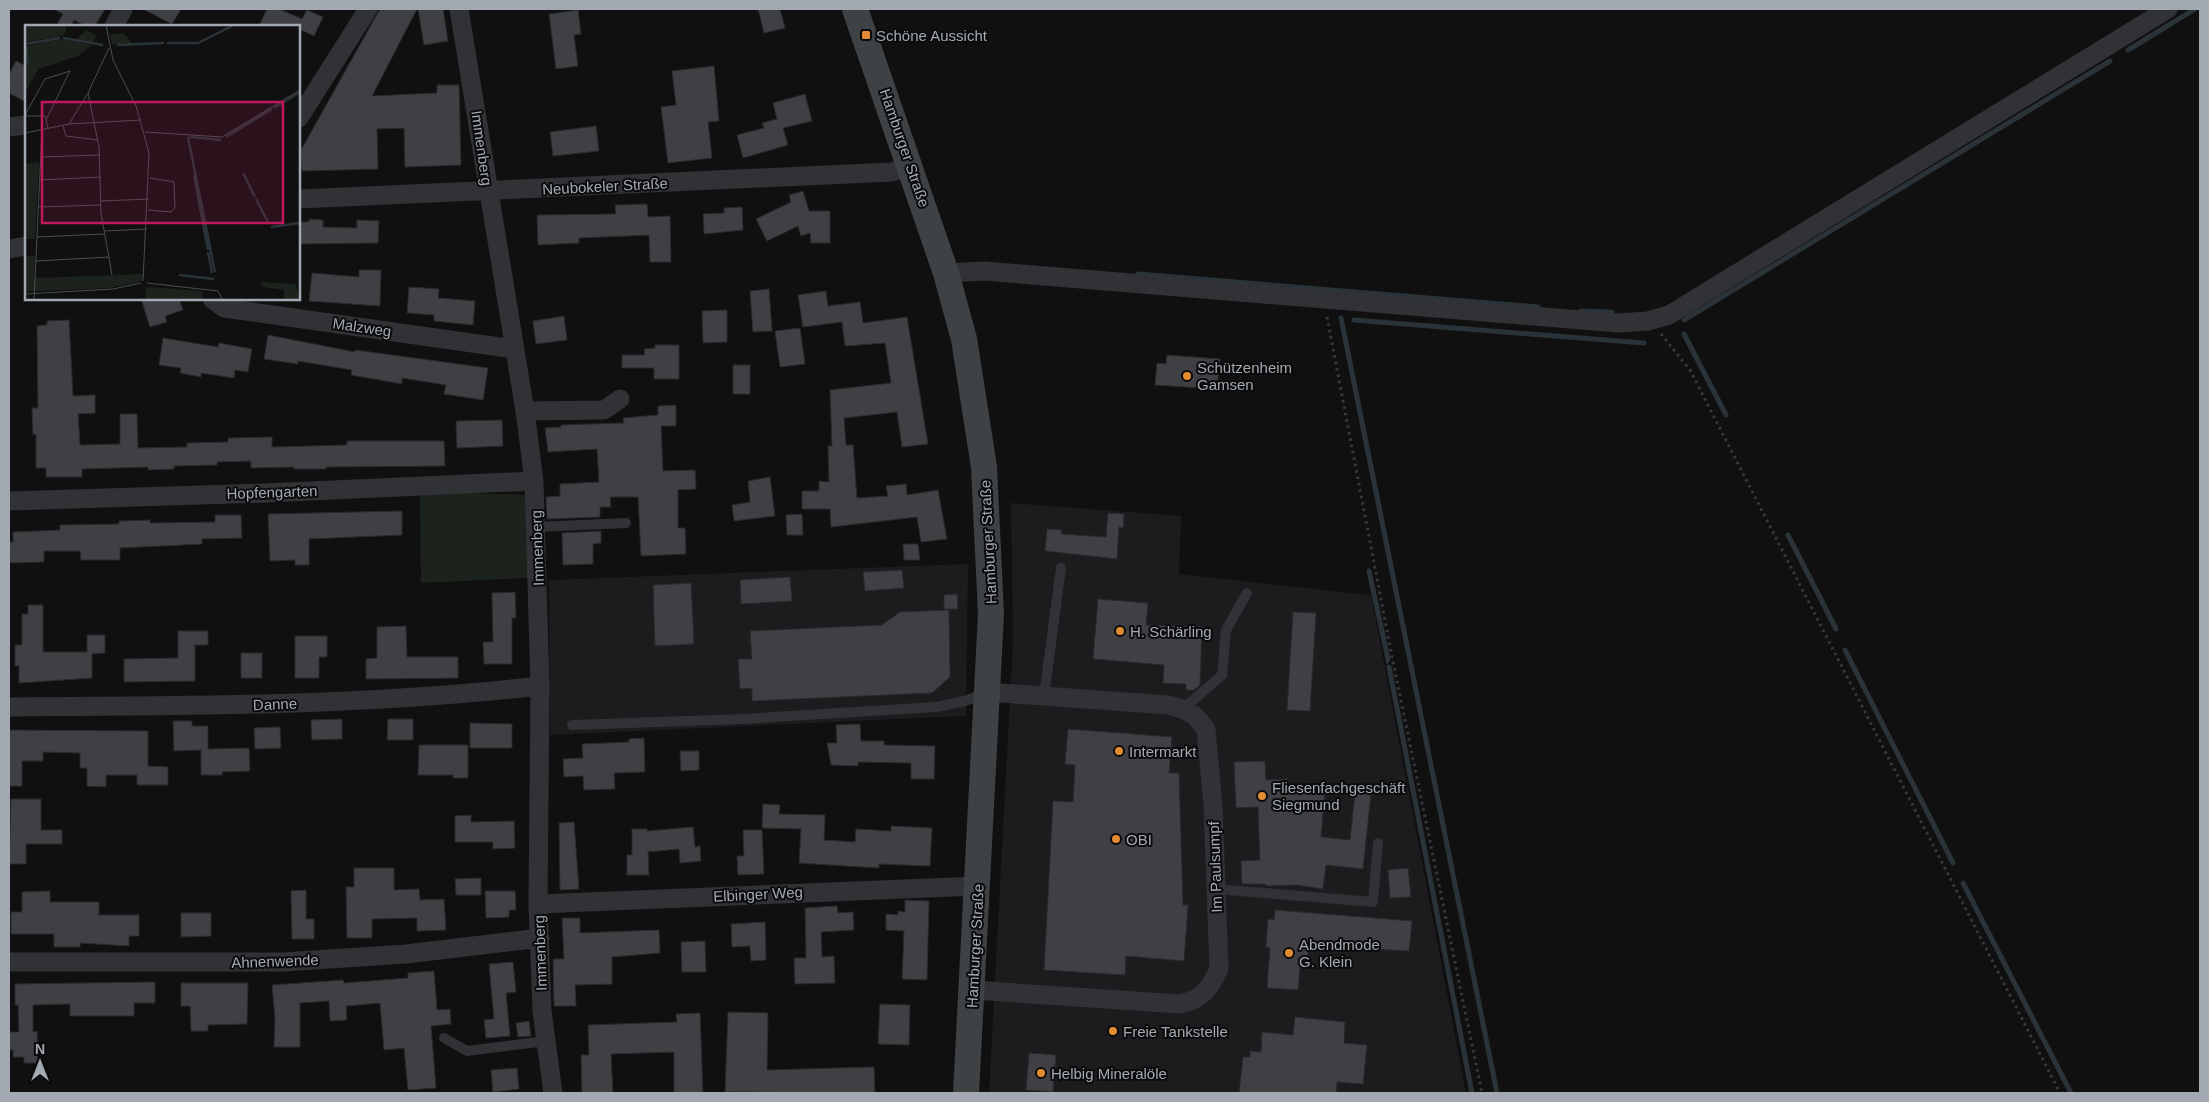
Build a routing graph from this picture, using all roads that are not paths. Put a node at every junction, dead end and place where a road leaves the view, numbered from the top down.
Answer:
1 (123, 9) edge
2 (368, 9) edge
3 (459, 9) edge
4 (855, 9) edge
5 (2168, 9) edge
6 (115, 25) edge
7 (300, 116) edge
8 (25, 124) edge
9 (9, 127) edge
10 (911, 166) junction
11 (488, 192) junction
12 (300, 199) edge
13 (25, 246) edge
14 (9, 249) edge
15 (946, 273) junction
16 (213, 300) edge
17 (515, 348) junction
18 (620, 399) dead end
19 (525, 411) junction
20 (534, 480) junction
21 (9, 501) edge
22 (626, 523) dead end
23 (536, 527) junction
24 (1061, 568) dead end
25 (1247, 593) dead end
26 (540, 686) junction
27 (988, 692) junction
28 (1044, 696) junction
29 (9, 707) edge
30 (1183, 709) junction
31 (572, 725) dead end
32 (1378, 843) dead end
33 (978, 886) junction
34 (1216, 889) junction
35 (538, 904) junction
36 (540, 938) junction
37 (9, 962) edge
38 (973, 990) junction
39 (444, 1038) dead end
40 (546, 1041) junction
41 (553, 1093) edge
42 (966, 1093) edge

1 - 6 street
2 - 7 street
3 - 11 street, Immenberg
4 - 10 street, Hamburger Straße
5 - 15 street
8 - 9 street
10 - 11 street, Neubokeler Straße
10 - 15 street, Hamburger Straße
11 - 12 street, Neubokeler Straße
11 - 17 street, Immenberg
13 - 14 street
15 - 27 street, Hamburger Straße
16 - 17 street, Malzweg
17 - 19 street, Immenberg
18 - 19 street
19 - 20 street, Immenberg
20 - 21 street, Hopfengarten
20 - 23 street, Immenberg
22 - 23 lane
23 - 26 street, Immenberg
24 - 28 lane
25 - 30 lane
26 - 29 street, Danne
26 - 35 street, Immenberg
27 - 28 street, Im Paulsumpf
27 - 31 lane
27 - 33 street, Hamburger Straße
28 - 30 street, Im Paulsumpf
30 - 34 street, Im Paulsumpf
32 - 34 lane
33 - 35 street, Elbinger Weg
33 - 38 street, Hamburger Straße
34 - 38 street, Im Paulsumpf
35 - 36 street, Immenberg
36 - 37 street, Ahnenwende
36 - 40 street, Immenberg
38 - 42 street, Hamburger Straße
39 - 40 lane
40 - 41 street, Immenberg

